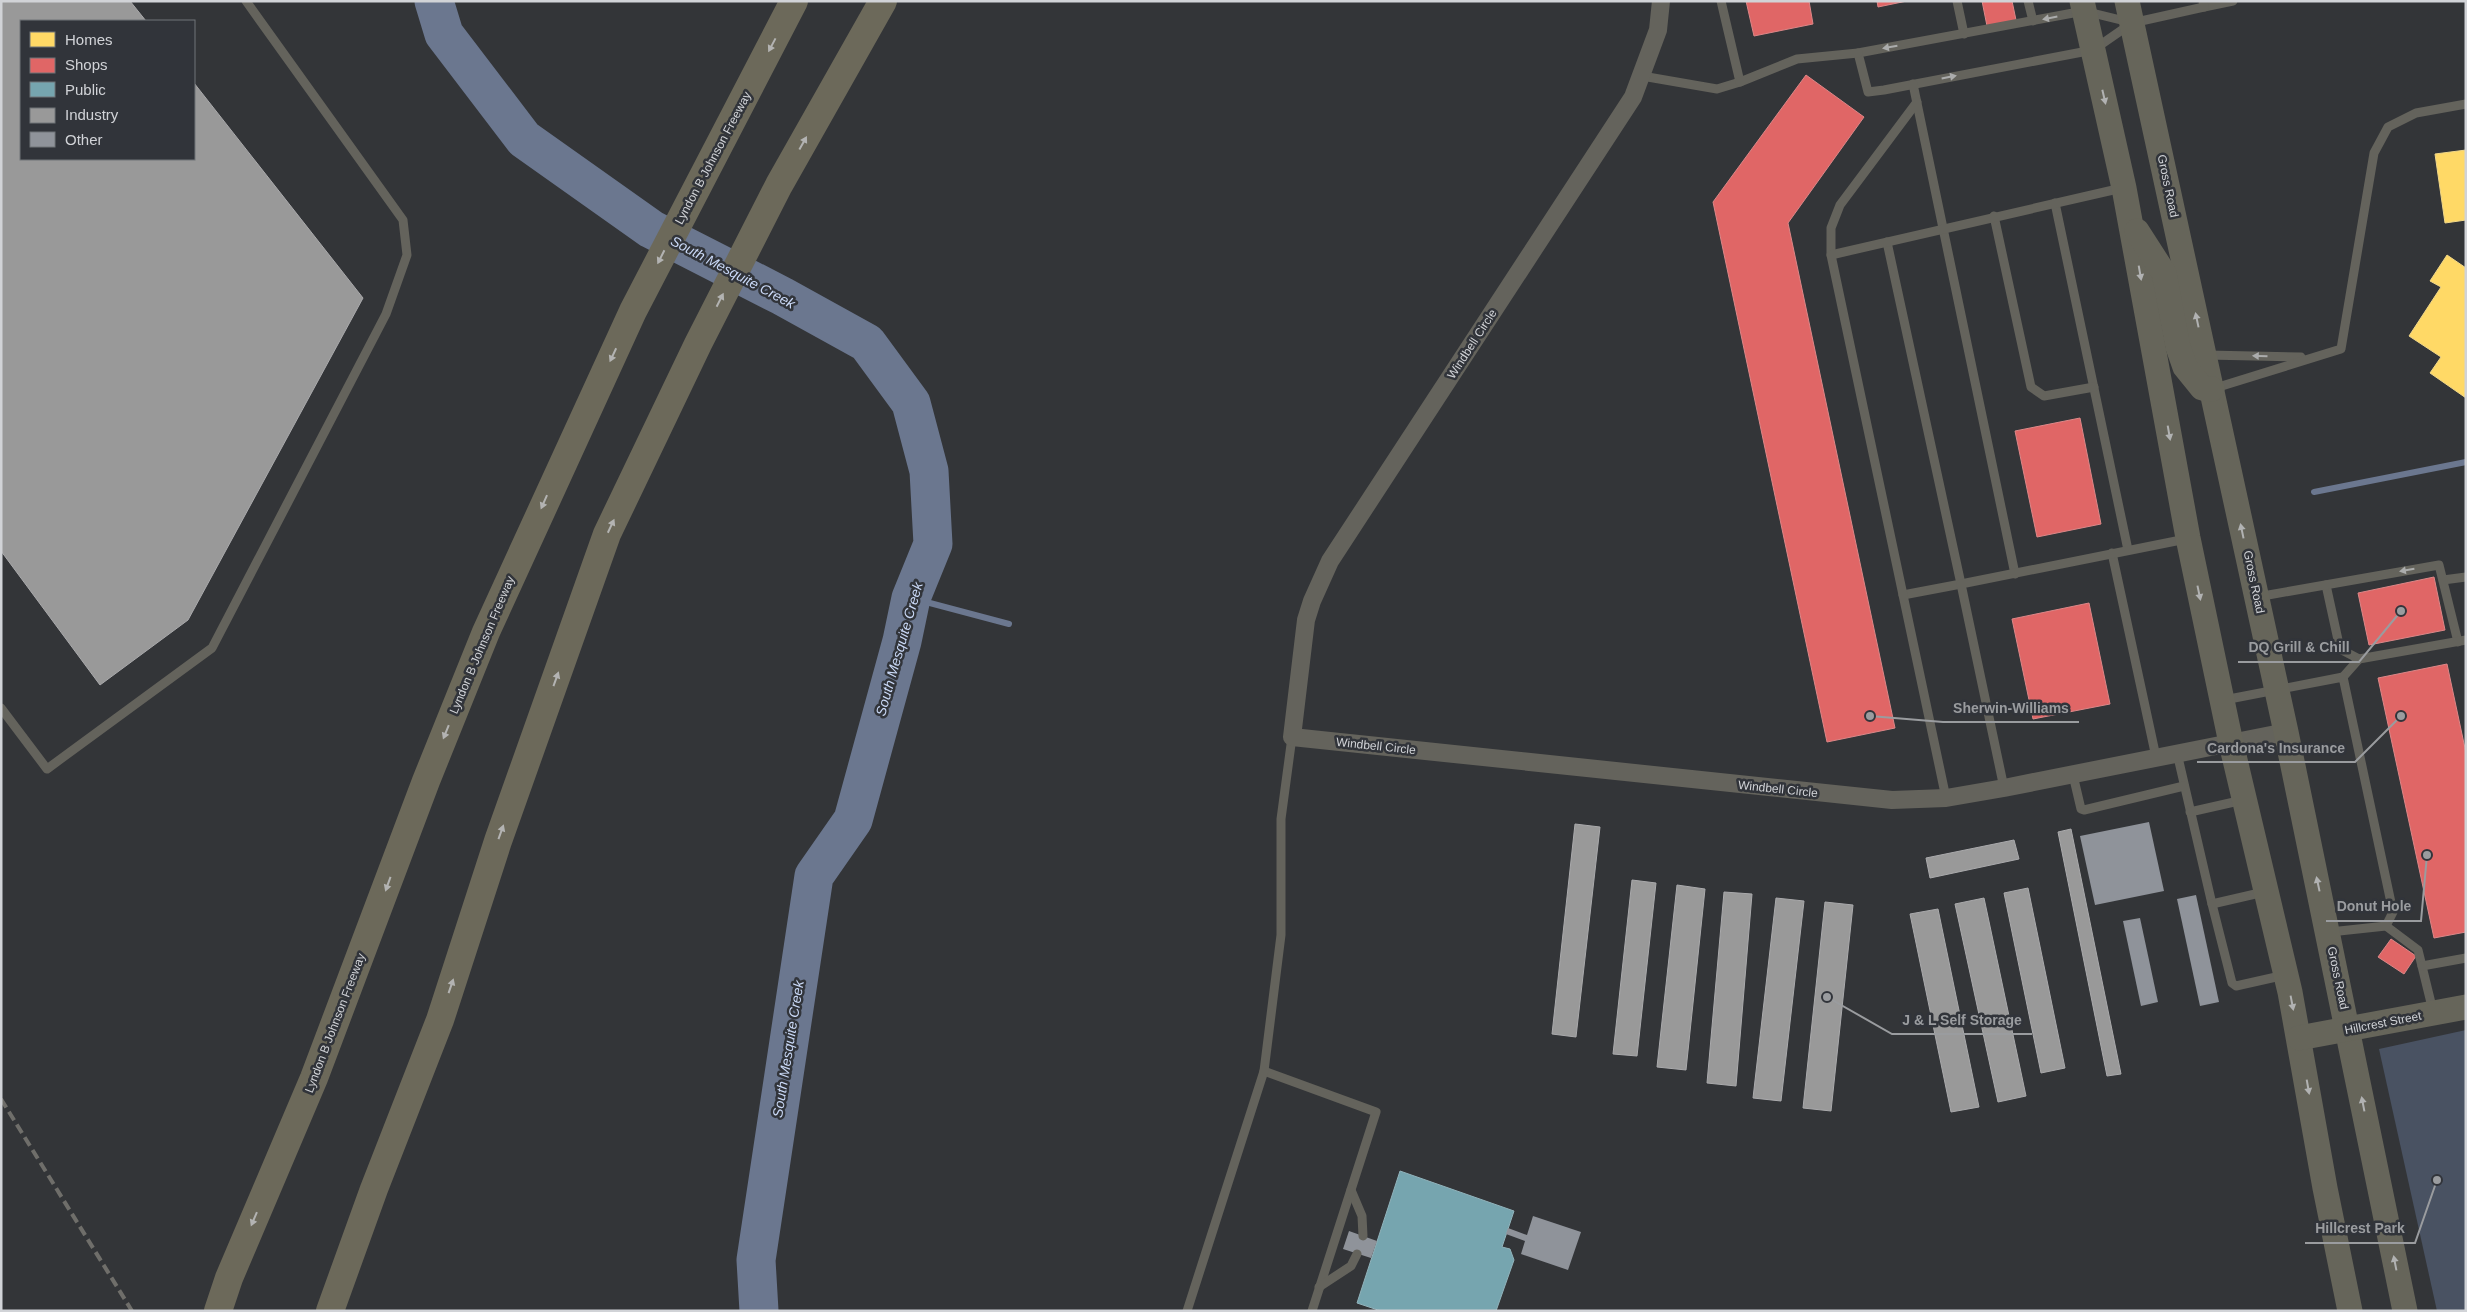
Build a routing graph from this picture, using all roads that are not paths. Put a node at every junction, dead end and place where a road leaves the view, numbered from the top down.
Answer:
1 (246, 1) edge
2 (794, 1) edge
3 (883, 1) edge
4 (1662, 1) edge
5 (1721, 1) edge
6 (1957, 1) edge
7 (2028, 1) edge
8 (2233, 1) edge
9 (2204, 4) edge
10 (2083, 6) edge
11 (2129, 12) edge
12 (2033, 21) junction
13 (1964, 34) junction
14 (2093, 50) junction
15 (1858, 53) junction
16 (1642, 76) junction
17 (1740, 82) junction
18 (1913, 84) junction
19 (1917, 102) junction
20 (2466, 104) edge
21 (2124, 188) junction
22 (2055, 202) junction
23 (1994, 216) junction
24 (2131, 223) junction
25 (1943, 228) junction
26 (1887, 242) junction
27 (1831, 255) junction
28 (2204, 354) junction
29 (2309, 357) junction
30 (2094, 386) junction
31 (2212, 389) junction
32 (2188, 538) junction
33 (2128, 550) junction
34 (2112, 553) junction
35 (2015, 574) junction
36 (2466, 577) edge
37 (2443, 580) junction
38 (1962, 584) junction
39 (2326, 585) junction
40 (1904, 595) junction
41 (2257, 597) junction
42 (2462, 641) edge
43 (2359, 659) junction
44 (2343, 676) junction
45 (2277, 690) junction
46 (2222, 701) junction
47 (1, 708) edge
48 (2286, 732) junction
49 (1292, 737) junction
50 (2231, 743) junction
51 (2177, 753) junction
52 (2156, 757) junction
53 (2073, 775) junction
54 (2184, 786) junction
55 (2004, 788) junction
56 (1946, 798) junction
57 (2245, 800) junction
58 (2190, 812) junction
59 (2266, 892) junction
60 (2212, 904) junction
61 (2386, 926) junction
62 (2328, 932) junction
63 (2466, 958) edge
64 (2422, 966) junction
65 (2286, 975) junction
66 (2466, 1006) edge
67 (2434, 1013) junction
68 (440, 1020) junction
69 (2348, 1031) junction
70 (2300, 1038) junction
71 (1264, 1072) junction
72 (1351, 1190) junction
73 (1363, 1236) dead end
74 (1357, 1254) dead end
75 (229, 1278) junction
76 (1319, 1287) junction
77 (213, 1311) edge
78 (218, 1311) edge
79 (330, 1311) edge
80 (347, 1311) edge
81 (1187, 1311) edge
82 (1312, 1311) edge
83 (2350, 1311) edge
84 (2405, 1311) edge

1 - 47 lane
2 -> 75 highway, Lyndon B Johnson Freeway
68 -> 3 highway
4 - 16 street, Windbell Circle
5 - 17 lane
6 - 13 lane
7 - 12 lane
8 - 9 lane
9 - 11 lane
10 - 11 lane
10 -> 12 lane
10 - 14 main road
11 - 14 lane
28 -> 11 main road, Gross Road
12 - 13 lane
13 -> 15 lane
18 -> 14 lane
14 -> 21 main road
15 - 17 lane
15 - 18 lane
16 - 17 lane
16 - 49 street, Windbell Circle
18 - 19 lane
19 - 25 lane
19 - 27 lane
20 - 29 lane
21 - 22 lane
21 - 24 main road
22 - 23 lane
22 - 30 lane
23 - 25 lane
23 - 30 lane
24 - 31 main road
24 -> 32 main road
25 - 26 lane
25 - 35 lane
26 - 27 lane
26 - 38 lane
27 - 40 lane
29 -> 28 lane
28 - 31 main road, Gross Road
29 - 31 lane
30 - 33 lane
41 -> 31 main road, Gross Road
32 - 33 lane
32 -> 46 main road
33 - 34 lane
34 - 35 lane
34 - 52 lane
35 - 38 lane
36 - 37 lane
37 -> 39 lane
37 - 42 lane
38 - 40 lane
38 - 55 lane
39 - 41 lane
39 - 43 lane
40 - 56 lane
41 - 45 main road, Gross Road
42 - 43 lane
43 - 44 lane
44 - 45 lane
44 - 61 lane
45 - 46 lane
45 - 48 main road, Gross Road
46 - 50 main road
48 - 50 street, Windbell Circle
62 -> 48 main road, Gross Road
49 - 56 street, Windbell Circle
49 - 71 lane
50 - 51 street, Windbell Circle
50 - 57 main road
51 - 52 street, Windbell Circle
51 - 54 lane
52 - 53 street, Windbell Circle
53 - 54 lane
53 - 55 street, Windbell Circle
54 - 58 lane
55 - 56 street, Windbell Circle
57 - 58 lane
57 - 59 main road
58 - 60 lane
59 - 60 lane
59 - 65 main road
60 - 65 lane
61 - 62 lane
61 - 64 lane
62 - 69 main road, Gross Road
63 - 64 lane
64 - 67 lane
65 -> 70 main road
66 - 67 main road, Hillcrest Street
67 - 69 main road, Hillcrest Street
68 - 79 highway
68 - 80 highway
69 - 70 main road, Hillcrest Street
84 -> 69 main road, Gross Road
70 -> 83 main road
71 - 72 lane
71 - 81 lane
72 - 73 lane
72 - 76 lane
74 - 76 lane
75 - 77 highway
75 - 78 highway, Lyndon B Johnson Freeway
76 - 82 lane

